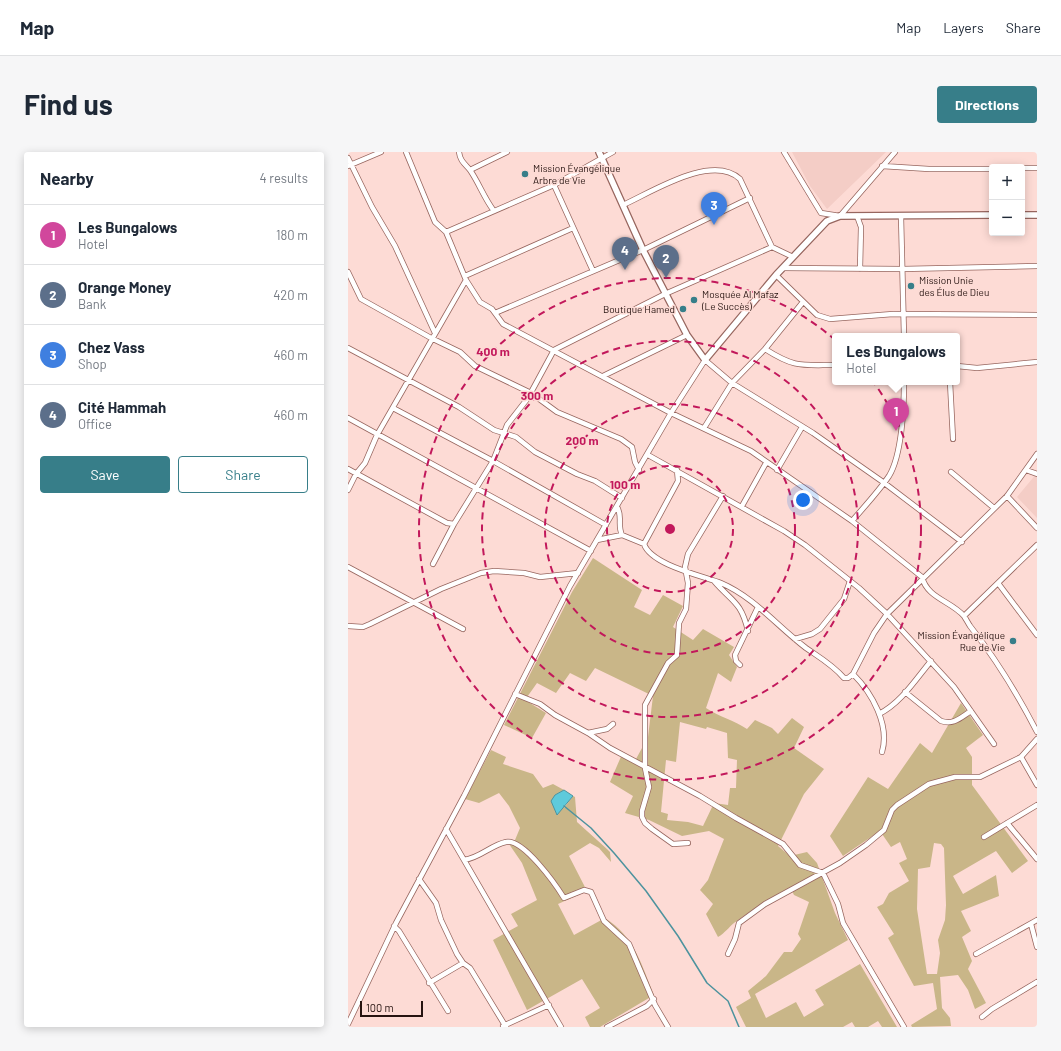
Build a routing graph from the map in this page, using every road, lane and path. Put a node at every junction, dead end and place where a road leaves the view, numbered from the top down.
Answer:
1 (381, 152) edge
2 (406, 152) edge
3 (459, 152) edge
4 (507, 152) edge
5 (599, 152) edge
6 (613, 152) edge
7 (784, 152) edge
8 (895, 152) edge
9 (348, 158) edge
10 (602, 159) junction
11 (350, 166) edge
12 (882, 166) junction
13 (1025, 168) edge
14 (1037, 168) edge
15 (989, 169) edge
16 (470, 170) junction
17 (554, 185) junction
18 (750, 198) junction
19 (623, 205) junction
20 (494, 211) junction
21 (989, 215) edge
22 (1025, 215) edge
23 (1037, 215) edge
24 (840, 216) junction
25 (857, 216) junction
26 (901, 216) junction
27 (573, 228) junction
28 (446, 232) junction
29 (772, 247) junction
30 (643, 250) junction
31 (793, 257) junction
32 (1037, 266) edge
33 (784, 268) junction
34 (860, 269) junction
35 (902, 269) junction
36 (348, 272) edge
37 (593, 272) junction
38 (776, 275) junction
39 (465, 278) junction
40 (665, 294) junction
41 (803, 302) junction
42 (495, 313) junction
43 (903, 314) junction
44 (1037, 315) edge
45 (435, 333) junction
46 (904, 333) edge
47 (687, 335) junction
48 (431, 338) junction
49 (348, 348) edge
50 (554, 350) junction
51 (765, 350) junction
52 (705, 360) junction
53 (1037, 362) edge
54 (832, 365) edge
55 (960, 366) edge
56 (603, 376) junction
57 (410, 380) junction
58 (732, 384) junction
59 (904, 385) edge
60 (950, 385) edge
61 (531, 393) junction
62 (393, 408) junction
63 (671, 413) junction
64 (348, 418) edge
65 (704, 428) junction
66 (802, 428) junction
67 (503, 434) junction
68 (377, 435) junction
69 (953, 439) dead end
70 (1037, 454) edge
71 (648, 455) junction
72 (493, 461) junction
73 (766, 463) junction
74 (348, 469) edge
75 (639, 470) junction
76 (676, 470) junction
77 (777, 470) junction
78 (1026, 470) junction
79 (951, 472) dead end
80 (356, 474) junction
81 (1037, 474) edge
82 (883, 482) junction
83 (476, 488) junction
84 (348, 490) edge
85 (722, 496) junction
86 (1007, 496) junction
87 (622, 498) junction
88 (742, 506) junction
89 (617, 507) junction
90 (994, 508) junction
91 (852, 521) junction
92 (454, 524) junction
93 (606, 525) junction
94 (1037, 528) edge
95 (622, 535) junction
96 (597, 540) junction
97 (962, 542) junction
98 (644, 544) junction
99 (1037, 545) edge
100 (591, 551) junction
101 (433, 564) dead end
102 (348, 567) edge
103 (578, 572) junction
104 (686, 572) junction
105 (922, 577) junction
106 (714, 581) junction
107 (850, 581) junction
108 (998, 583) junction
109 (414, 602) junction
110 (758, 607) junction
111 (887, 614) junction
112 (964, 616) junction
113 (348, 626) edge
114 (463, 629) dead end
115 (748, 632) junction
116 (1037, 635) edge
117 (795, 639) junction
118 (931, 661) junction
119 (740, 665) dead end
120 (853, 674) junction
121 (905, 692) junction
122 (515, 694) junction
123 (971, 711) junction
124 (879, 714) junction
125 (614, 724) dead end
126 (1037, 732) edge
127 (588, 733) junction
128 (1037, 740) edge
129 (994, 744) dead end
130 (882, 752) dead end
131 (1021, 757) junction
132 (645, 768) junction
133 (1037, 785) edge
134 (1037, 805) edge
135 (1006, 823) junction
136 (446, 829) junction
137 (984, 837) dead end
138 (688, 844) dead end
139 (464, 860) junction
140 (1037, 860) edge
141 (823, 873) junction
142 (419, 879) junction
143 (1037, 920) edge
144 (1031, 924) junction
145 (394, 926) junction
146 (1037, 948) edge
147 (728, 954) dead end
148 (976, 954) dead end
149 (463, 963) junction
150 (1037, 982) edge
151 (429, 983) junction
152 (654, 999) junction
153 (549, 1006) junction
154 (448, 1011) dead end
155 (982, 1017) dead end
156 (348, 1024) edge
157 (504, 1026) edge
158 (561, 1027) edge
159 (610, 1027) edge
160 (668, 1027) edge
161 (904, 1027) edge

1 - 11 street
2 - 28 street
3 - 16 street
4 - 16 street
5 - 10 street
6 - 10 street
7 - 24 street
8 - 12 street
9 - 11 street
10 - 17 street
10 - 19 street
11 - 45 street
12 - 15 street
12 - 24 street
13 - 14 street
16 - 20 street
17 - 20 street
17 - 27 street
18 - 19 street
18 - 29 street
18 - 30 street
19 - 30 street
20 - 28 street
21 - 26 street
22 - 23 street
24 - 25 street
24 - 31 street
25 - 26 street
25 - 34 street
26 - 35 street
27 - 37 street
27 - 39 street
28 - 39 street
29 - 31 street
29 - 40 street
30 - 37 street
30 - 40 street
31 - 33 street
32 - 35 street
33 - 34 street
33 - 38 street
34 - 35 street
35 - 43 street
36 - 48 street
37 - 42 street
38 - 41 street
38 - 52 street
39 - 42 street
39 - 45 street
40 - 47 street
40 - 50 street
41 - 43 street
41 - 51 street
42 - 50 street
43 - 44 street
43 - 46 street
45 - 48 street
47 - 52 street
47 - 56 street
48 - 57 street
48 - 61 street
49 - 57 street
50 - 56 street
50 - 61 street
51 - 54 street
51 - 58 street
52 - 58 street
52 - 63 street
53 - 55 street
56 - 63 street
57 - 62 street
57 - 67 street
58 - 65 street
58 - 66 street
59 - 82 street
60 - 69 street
61 - 67 street
61 - 75 street
62 - 68 street
62 - 72 street
63 - 65 street
63 - 71 street
64 - 68 street
65 - 73 street
66 - 77 street
66 - 82 street
67 - 72 street
67 - 87 street
68 - 80 street
68 - 83 street
70 - 78 street
71 - 75 street
71 - 76 street
72 - 83 street
72 - 93 street
73 - 77 street
73 - 88 street
74 - 80 street
75 - 87 street
76 - 85 street
76 - 98 street
77 - 91 street
78 - 81 street
78 - 86 street
79 - 90 street
80 - 84 street
80 - 92 street
82 - 91 street
82 - 97 street
83 - 92 street
83 - 100 street
85 - 88 street
85 - 104 street
86 - 90 street
86 - 94 street
87 - 89 street
88 - 107 street
89 - 93 street
89 - 95 street
90 - 97 street
91 - 105 street
92 - 101 street
93 - 96 street
95 - 96 street
95 - 98 street
96 - 100 street
97 - 105 street
98 - 104 street
99 - 108 street
100 - 103 street
102 - 109 street
103 - 109 street
103 - 122 street
104 - 106 street
104 - 132 street
105 - 111 street
105 - 112 street
106 - 110 street
106 - 115 street
107 - 111 street
107 - 117 street
108 - 112 street
108 - 116 street
109 - 113 street
109 - 114 street
110 - 115 street
110 - 117 street
111 - 118 street
111 - 120 street
112 - 126 street
115 - 119 street
117 - 120 street
118 - 121 street
118 - 123 street
120 - 124 street
121 - 123 street
121 - 124 street
122 - 127 street
122 - 136 street
123 - 129 street
124 - 130 street
125 - 127 street
127 - 132 street
128 - 131 street
131 - 133 street
131 - 141 street
132 - 138 street
132 - 141 street
134 - 135 street
135 - 137 street
135 - 140 street
136 - 139 street
136 - 142 street
139 - 152 street
139 - 153 street
141 - 147 street
141 - 161 street
142 - 145 street
142 - 149 street
143 - 144 street
144 - 146 street
144 - 148 street
145 - 151 street
145 - 156 street
149 - 151 street
149 - 157 street
150 - 155 street
151 - 154 street
152 - 159 street
152 - 160 street
153 - 157 street
153 - 158 street

